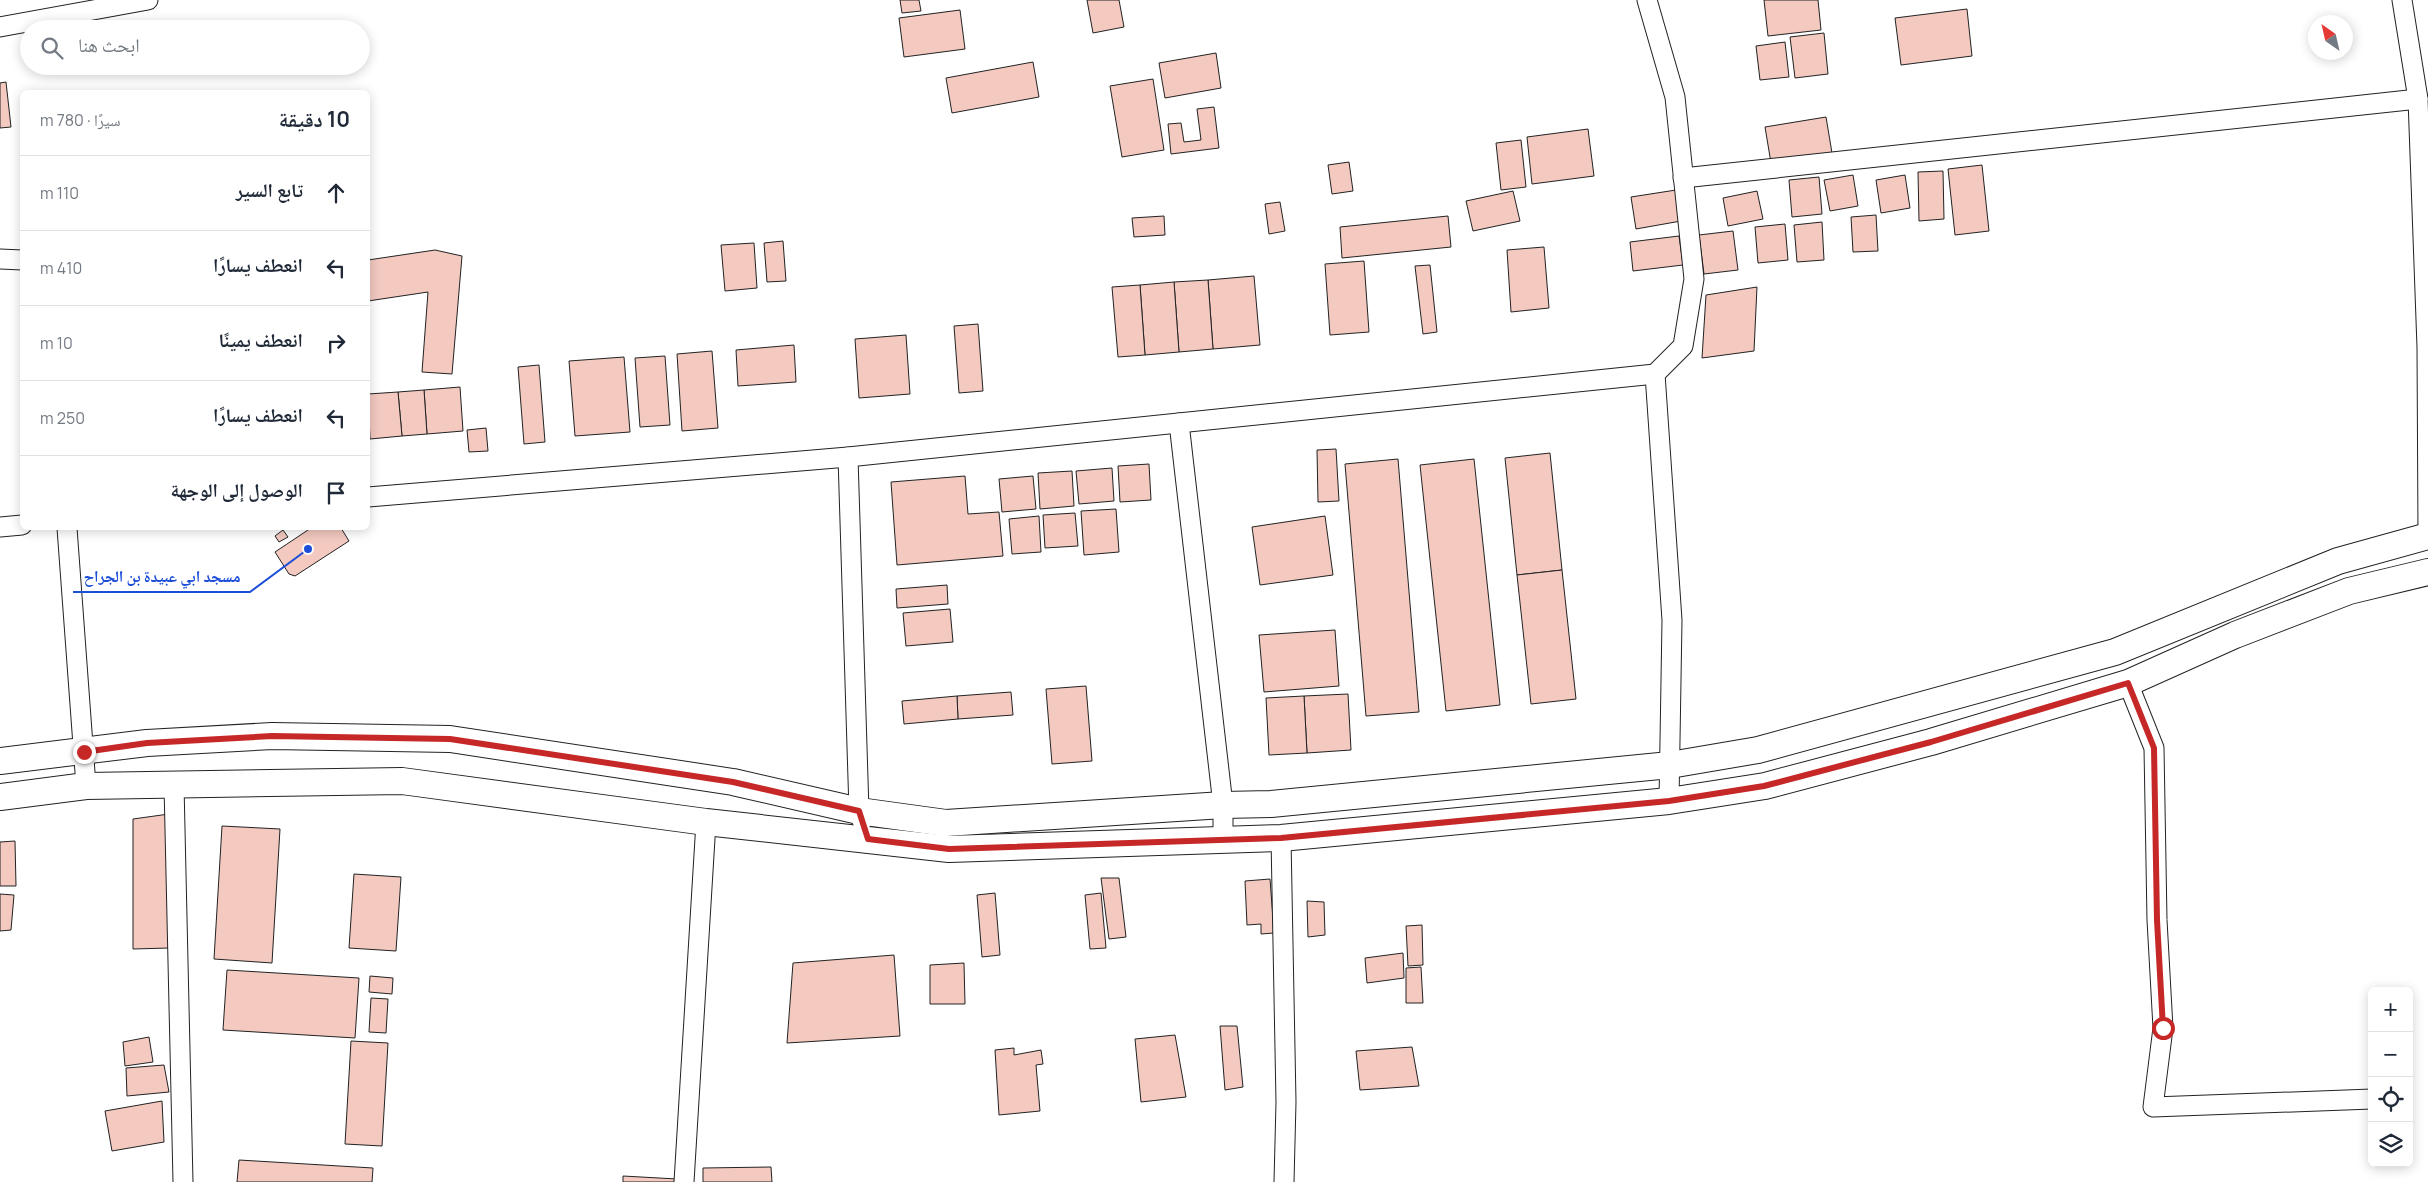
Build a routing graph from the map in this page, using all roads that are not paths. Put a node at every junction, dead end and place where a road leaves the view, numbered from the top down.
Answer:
1 (148, 0) edge
2 (1647, 0) edge
3 (2402, 0) edge
4 (38, 20) edge
5 (20, 23) edge
6 (0, 27) edge
7 (2420, 71) edge
8 (2418, 99) junction
9 (1683, 178) junction
10 (0, 259) edge
11 (20, 260) edge
12 (1655, 374) junction
13 (1179, 423) junction
14 (848, 457) junction
15 (370, 497) edge
16 (20, 525) edge
17 (0, 527) edge
18 (67, 530) edge
19 (2428, 536) edge
20 (2428, 572) edge
21 (2114, 652) junction
22 (2128, 683) junction
23 (1758, 750) junction
24 (84, 752) junction
25 (0, 761) edge
26 (1670, 765) junction
27 (174, 785) junction
28 (86, 786) junction
29 (1764, 786) junction
30 (0, 797) edge
31 (1669, 801) junction
32 (1223, 805) junction
33 (859, 811) junction
34 (706, 822) junction
35 (1281, 838) junction
36 (868, 839) junction
37 (1222, 839) junction
38 (2368, 1099) edge
39 (183, 1182) edge
40 (684, 1182) edge
41 (1284, 1182) edge

1 - 4 street
2 - 9 street
3 - 7 street
5 - 6 street
7 - 8 street
8 - 9 street
8 - 19 street
9 - 12 street
10 - 11 street
12 - 13 street
12 - 26 street
13 - 14 street
13 - 32 street
14 - 15 street
14 - 33 street
16 - 17 street
18 - 24 street
19 - 21 main road
20 - 22 main road
21 - 22 main road
21 - 23 main road
22 - 29 main road
22 - 38 street
23 - 26 main road
23 - 29 main road
24 - 25 main road
24 - 28 street
24 - 33 main road
26 - 31 street
26 - 32 main road
27 - 28 main road
27 - 34 main road
27 - 39 street
28 - 30 main road
29 - 31 main road
31 - 35 main road
32 - 33 main road
32 - 37 street
33 - 36 street
34 - 36 main road
34 - 40 street
35 - 37 main road
35 - 41 street
36 - 37 main road

